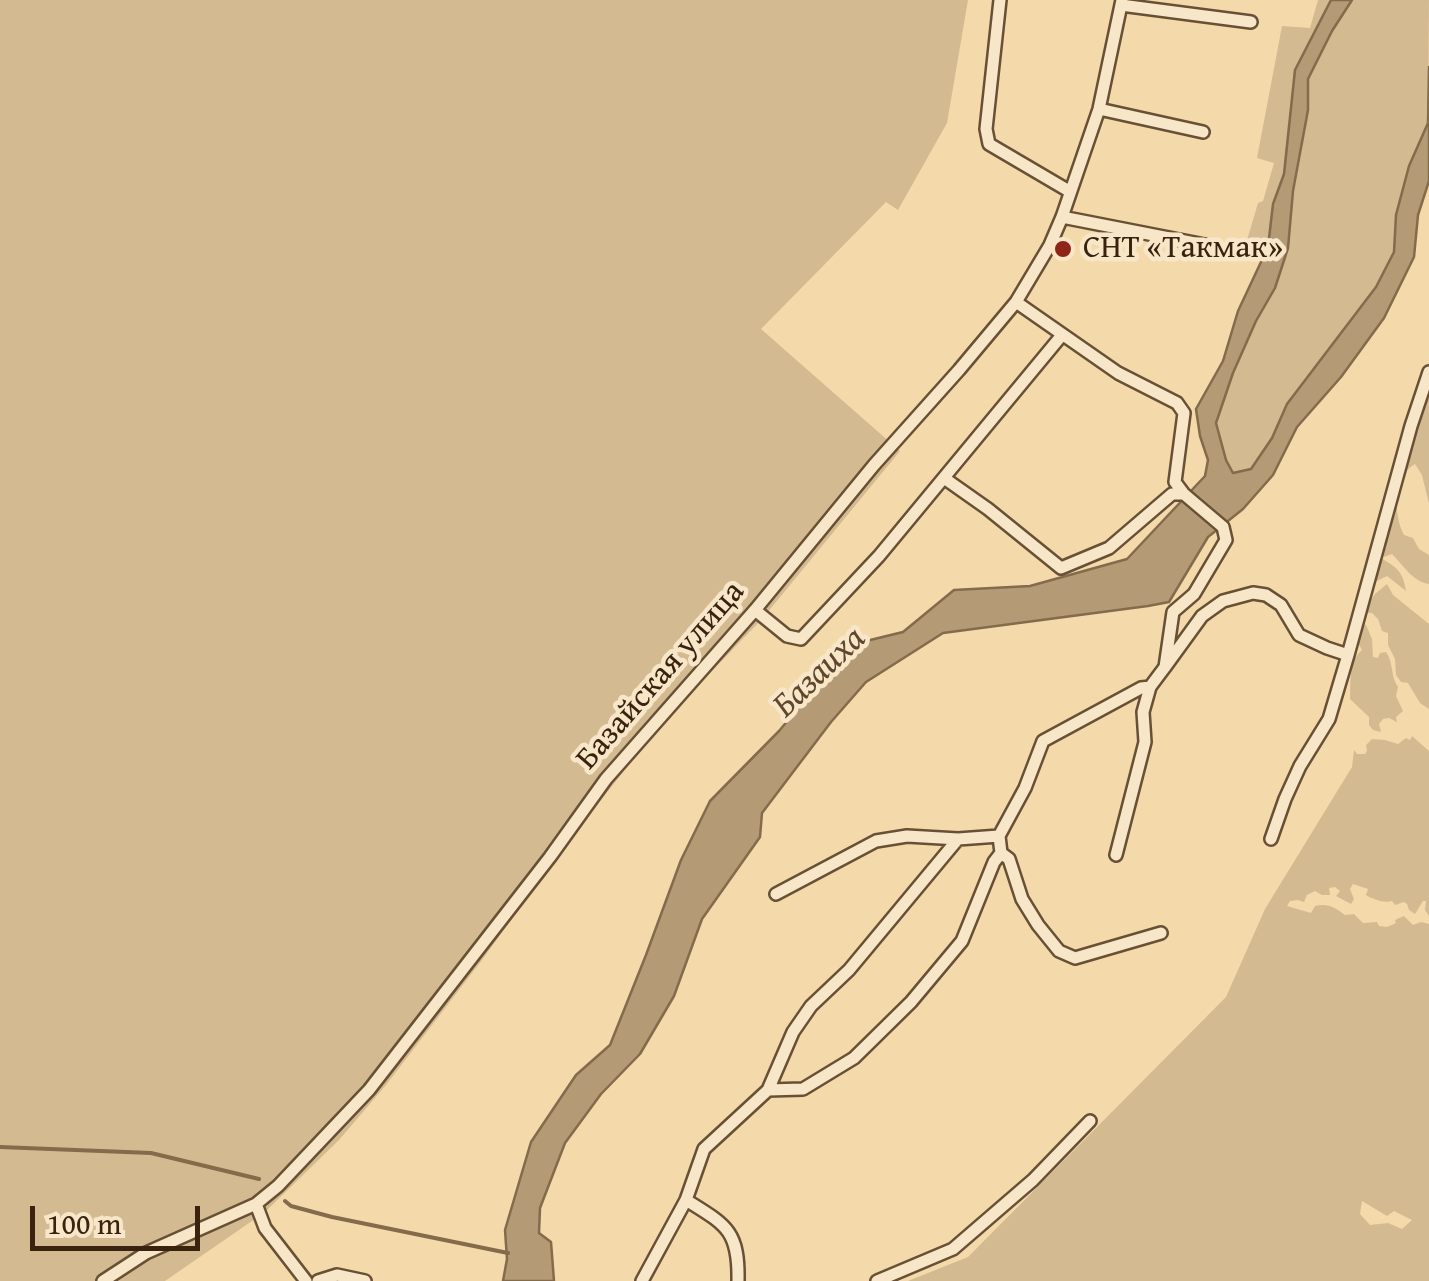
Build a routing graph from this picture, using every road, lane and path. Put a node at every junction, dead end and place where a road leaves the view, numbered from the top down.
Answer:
1 (1000, 0) edge
2 (1121, 2) edge
3 (1251, 22) dead end
4 (1098, 109) junction
5 (1203, 132) dead end
6 (1070, 191) junction
7 (1062, 218) junction
8 (1205, 246) dead end
9 (1016, 302) junction
10 (1062, 335) junction
11 (1429, 372) edge
12 (944, 478) junction
13 (1184, 494) junction
14 (755, 610) junction
15 (1348, 655) junction
16 (1165, 666) junction
17 (1150, 687) junction
18 (1000, 836) junction
19 (1271, 838) dead end
20 (958, 839) junction
21 (1001, 853) junction
22 (1116, 855) dead end
23 (776, 894) dead end
24 (1161, 933) dead end
25 (768, 1090) junction
26 (1090, 1121) dead end
27 (686, 1200) junction
28 (256, 1204) junction
29 (103, 1281) edge
30 (306, 1281) edge
31 (318, 1281) edge
32 (365, 1281) edge
33 (642, 1281) edge
34 (738, 1281) edge
35 (877, 1281) edge

1 - 6 street
2 - 3 street
2 - 4 street, Базайская улица
4 - 5 street
4 - 6 street, Базайская улица
6 - 7 street, Базайская улица
7 - 8 street
7 - 9 street, Базайская улица
9 - 10 street
9 - 14 street, Базайская улица
10 - 12 street
10 - 13 street
11 - 15 street
12 - 13 street
12 - 14 street
13 - 16 street
14 - 28 street, Базайская улица
15 - 16 street
15 - 19 street
16 - 17 street
17 - 18 street
17 - 22 street
18 - 20 street
18 - 21 street
20 - 23 street
20 - 25 street
21 - 24 street
21 - 25 street
25 - 27 street
26 - 35 street
27 - 33 street
27 - 34 street
28 - 29 street, Базайская улица
28 - 30 street
31 - 32 street

